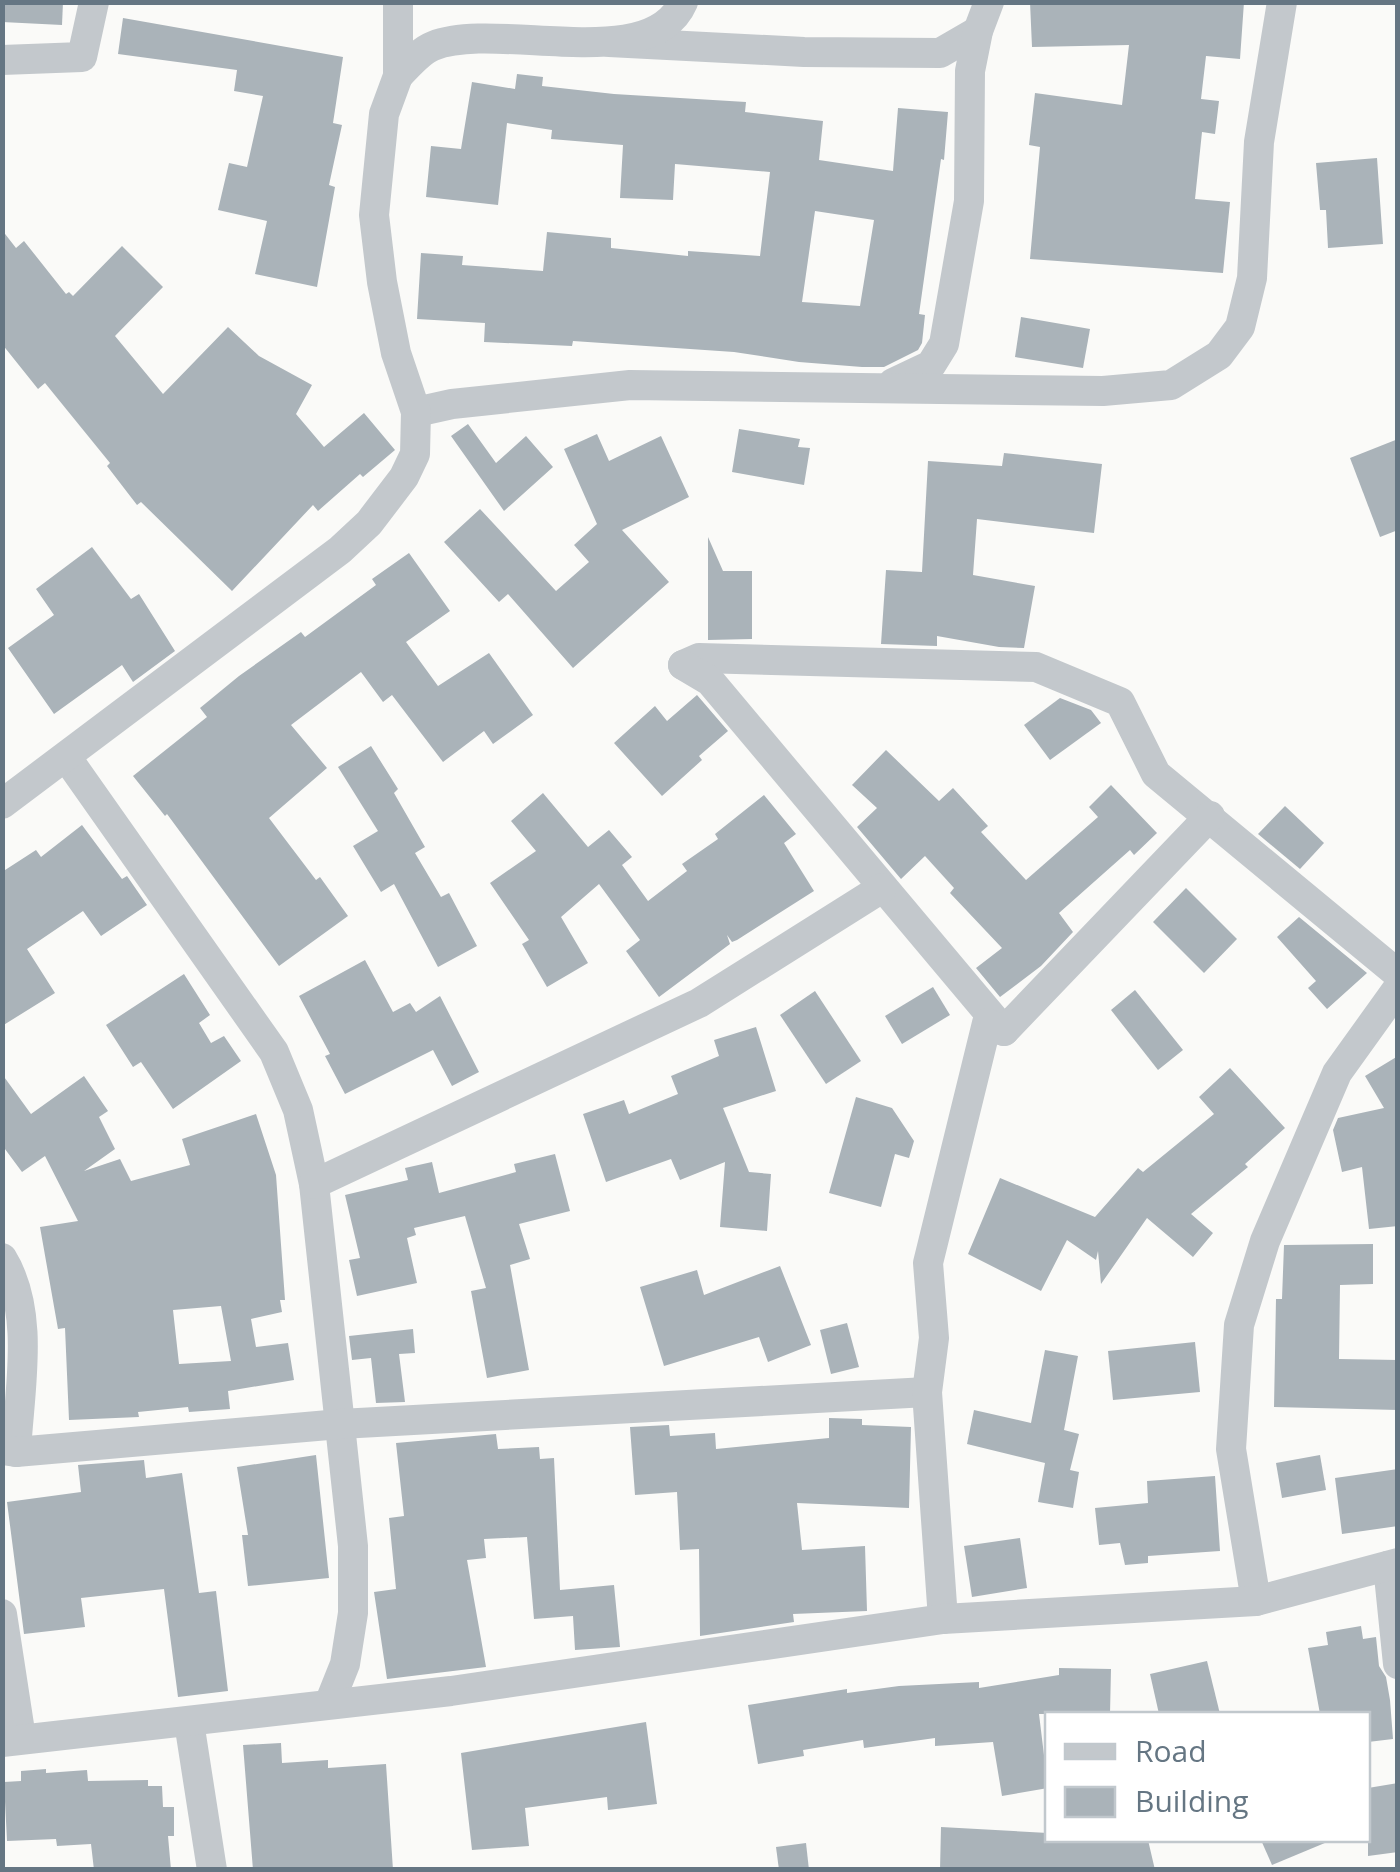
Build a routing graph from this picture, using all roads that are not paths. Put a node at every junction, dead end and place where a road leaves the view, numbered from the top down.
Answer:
1 (94, 2) edge
2 (398, 2) edge
3 (683, 2) edge
4 (1282, 2) edge
5 (984, 16) edge
6 (609, 42) junction
7 (2, 60) edge
8 (398, 76) junction
9 (886, 386) junction
10 (416, 412) junction
11 (67, 758) junction
12 (2, 804) edge
13 (1210, 816) junction
14 (882, 888) junction
15 (1398, 974) edge
16 (1398, 988) edge
17 (1004, 1031) junction
18 (314, 1184) junction
19 (2, 1258) edge
20 (927, 1392) junction
21 (340, 1424) junction
22 (9, 1451) edge
23 (1393, 1564) edge
24 (1256, 1601) junction
25 (2, 1614) edge
26 (943, 1619) junction
27 (1398, 1664) edge
28 (329, 1704) junction
29 (189, 1722) junction
30 (12, 1740) edge
31 (212, 1870) edge

1 - 7 street
2 - 8 street
3 - 6 street
4 - 9 street
5 - 6 street
5 - 9 street
6 - 8 street
8 - 10 street
9 - 10 street
10 - 11 street
11 - 12 street
11 - 18 street
13 - 14 street
13 - 15 street
13 - 17 street
14 - 17 street
14 - 18 street
16 - 24 street
17 - 20 street
18 - 21 street
19 - 22 street
20 - 21 street
20 - 26 street
21 - 22 street
21 - 28 street
23 - 24 street
23 - 27 street
24 - 26 street
25 - 30 street
26 - 28 street
28 - 29 street
29 - 30 street
29 - 31 street

